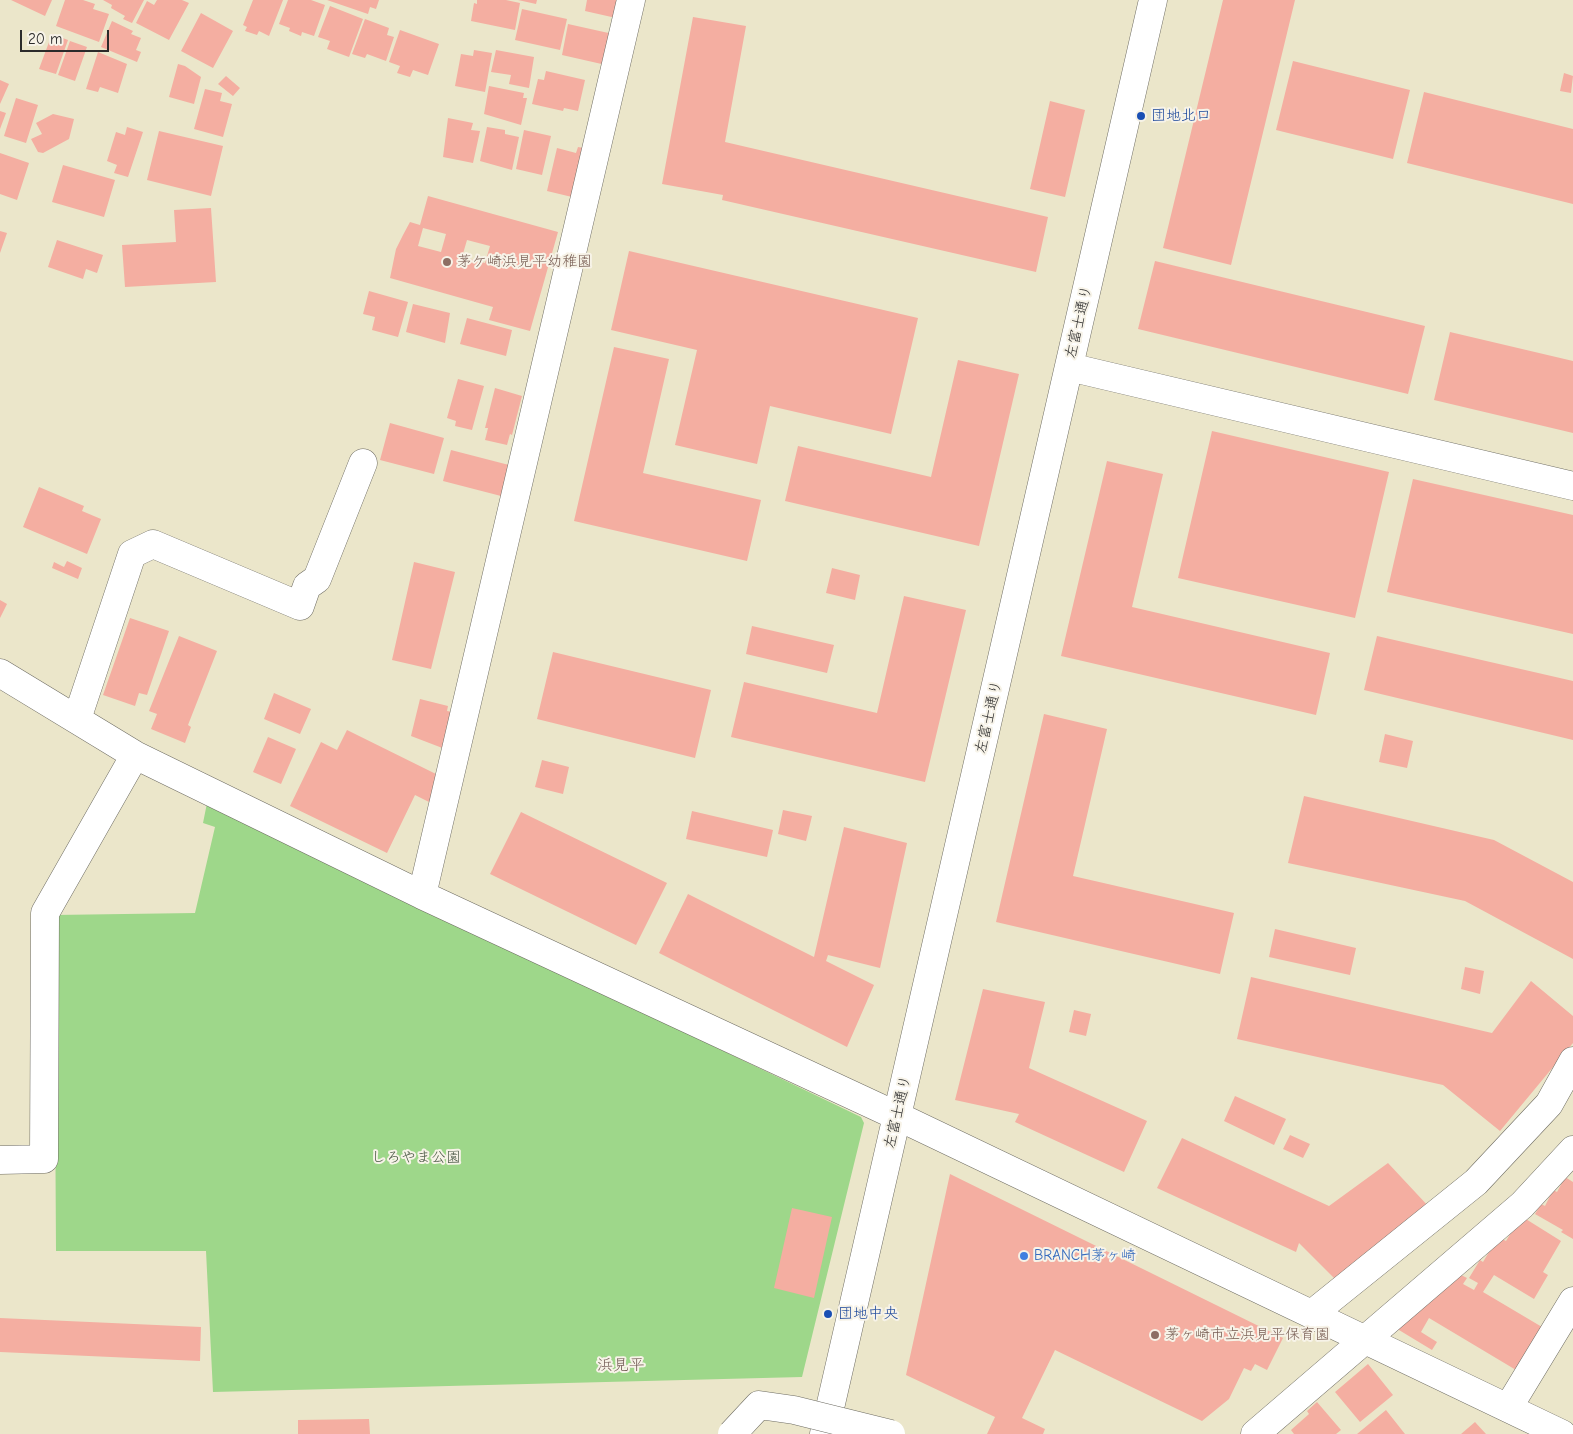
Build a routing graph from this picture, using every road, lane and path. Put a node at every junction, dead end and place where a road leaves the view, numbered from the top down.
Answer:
1 (631, 0) edge
2 (1154, 0) edge
3 (1069, 367) junction
4 (363, 463) dead end
5 (1573, 486) edge
6 (0, 673) edge
7 (77, 719) junction
8 (134, 756) junction
9 (422, 895) junction
10 (1573, 1061) edge
11 (897, 1116) junction
12 (1573, 1150) edge
13 (0, 1160) edge
14 (1573, 1301) edge
15 (1312, 1314) junction
16 (1365, 1340) junction
17 (1508, 1408) junction
18 (732, 1434) edge
19 (824, 1434) edge
20 (891, 1434) edge
21 (1255, 1434) edge
22 (1562, 1434) edge

1 - 9 street
2 - 3 street, 左富士通り
3 - 5 street
3 - 11 street, 左富士通り
4 - 7 street
6 - 7 street
7 - 8 street
8 - 9 street
8 - 13 street
9 - 11 street
10 - 15 street
11 - 15 street
11 - 19 street, 左富士通り
12 - 16 street
14 - 17 street
15 - 16 street
16 - 17 street
16 - 21 street
17 - 22 street
18 - 20 street, bridge

